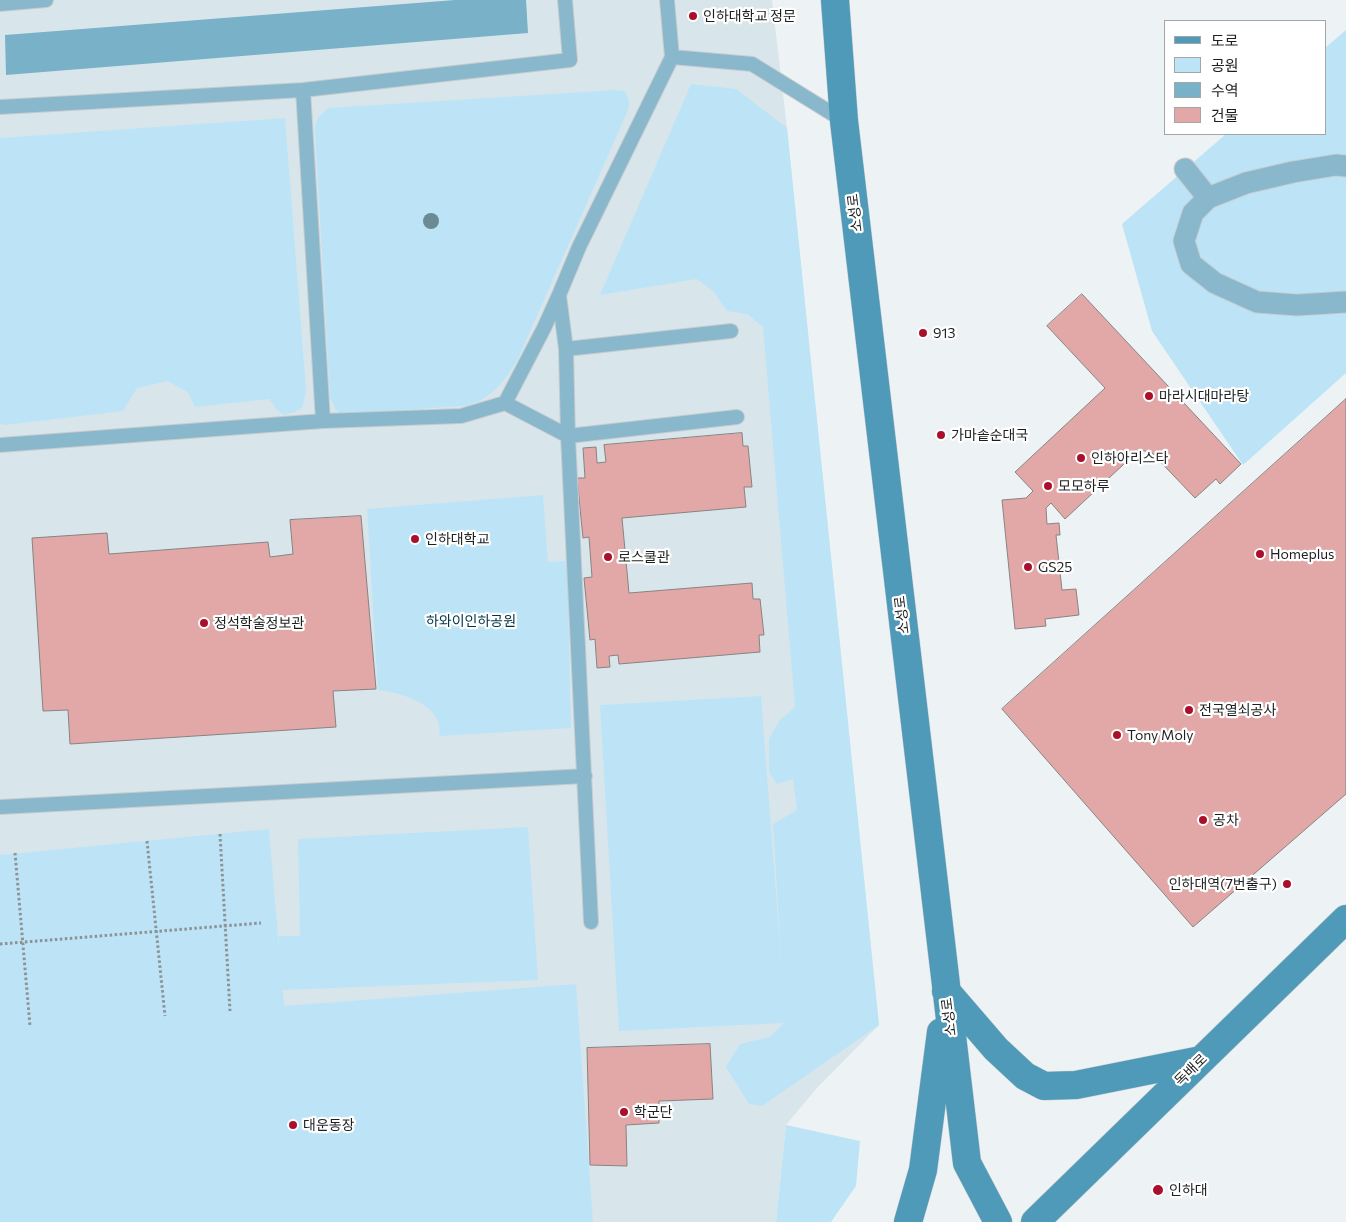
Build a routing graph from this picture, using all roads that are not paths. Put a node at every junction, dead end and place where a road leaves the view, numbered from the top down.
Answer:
1 (46, 0) edge
2 (565, 0) edge
3 (667, 0) edge
4 (835, 0) edge
5 (0, 4) edge
6 (672, 57) junction
7 (303, 90) junction
8 (0, 108) edge
9 (844, 121) junction
10 (1346, 166) edge
11 (1185, 169) dead end
12 (1208, 198) junction
13 (559, 295) junction
14 (1346, 302) edge
15 (731, 332) dead end
16 (566, 349) junction
17 (505, 403) junction
18 (737, 417) dead end
19 (323, 421) junction
20 (568, 436) junction
21 (0, 445) edge
22 (585, 776) junction
23 (0, 807) edge
24 (1346, 919) edge
25 (591, 922) dead end
26 (946, 991) junction
27 (1201, 1060) junction
28 (908, 1222) edge
29 (998, 1222) edge
30 (1035, 1222) edge

1 - 5 lane
2 - 7 lane
3 - 6 lane
4 - 9 main road, 소성로
6 - 9 lane
6 - 13 lane
7 - 8 lane
7 - 19 lane
9 - 26 main road, 소성로
10 - 12 street
11 - 12 street
12 - 14 street
13 - 16 lane
13 - 17 lane
15 - 16 lane
16 - 20 lane
17 - 19 lane
17 - 20 lane
18 - 20 lane
19 - 21 lane
20 - 22 lane
22 - 23 lane
22 - 25 lane
24 - 27 main road, 독배로
26 - 27 main road
26 - 28 main road
26 - 29 main road, 소성로
27 - 30 main road, 독배로

